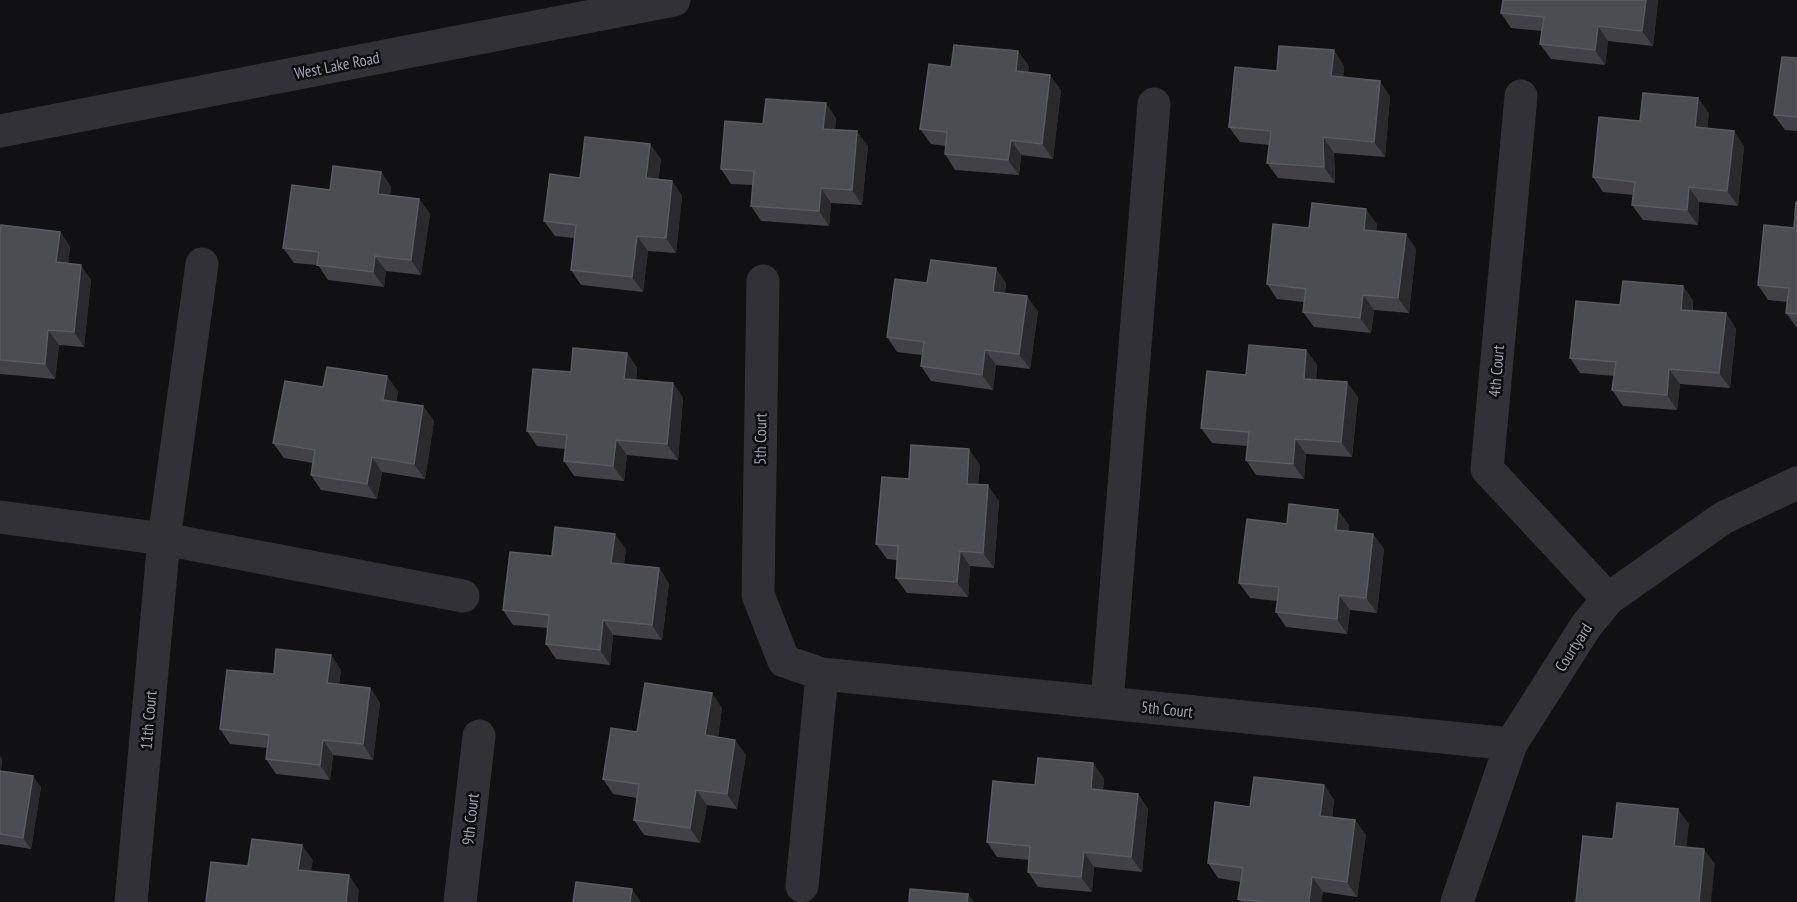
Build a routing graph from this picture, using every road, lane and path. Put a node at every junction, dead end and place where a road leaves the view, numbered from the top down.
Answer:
1 (674, 0) edge
2 (1521, 96) dead end
3 (1154, 104) dead end
4 (0, 131) edge
5 (202, 264) dead end
6 (763, 281) dead end
7 (1797, 483) edge
8 (0, 517) edge
9 (164, 539) junction
10 (463, 596) dead end
11 (1608, 599) junction
12 (822, 674) junction
13 (1107, 703) junction
14 (479, 736) dead end
15 (1511, 744) junction
16 (802, 886) dead end
17 (131, 902) edge
18 (460, 902) edge
19 (1456, 902) edge

1 - 4 street, West Lake Road
2 - 11 street, 4th Court
3 - 13 street
5 - 9 street, 11th Court
6 - 12 street, 5th Court
7 - 11 street, Courtyard
8 - 9 street
9 - 10 street
9 - 17 street, 11th Court
11 - 15 street, Courtyard
12 - 13 street, 5th Court
12 - 16 street
13 - 15 street, 5th Court
14 - 18 street, 9th Court
15 - 19 street, Courtyard

